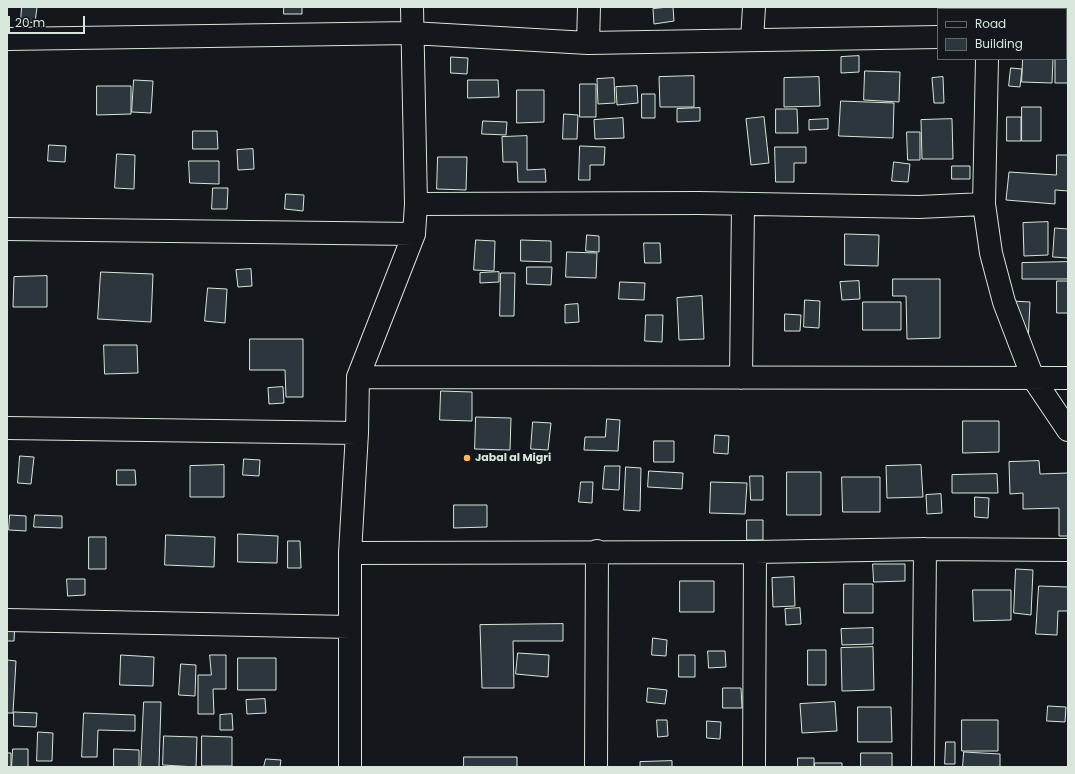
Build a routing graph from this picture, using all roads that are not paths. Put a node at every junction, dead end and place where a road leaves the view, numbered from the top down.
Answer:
1 (412, 7) edge
2 (588, 7) edge
3 (754, 7) edge
4 (411, 33) junction
5 (937, 37) edge
6 (7, 39) edge
7 (752, 40) junction
8 (588, 43) junction
9 (987, 60) edge
10 (416, 204) junction
11 (984, 204) junction
12 (743, 205) junction
13 (7, 228) edge
14 (414, 234) junction
15 (358, 377) junction
16 (741, 378) junction
17 (1033, 378) junction
18 (1068, 378) edge
19 (7, 428) edge
20 (1068, 430) edge
21 (357, 433) junction
22 (925, 549) junction
23 (1068, 550) edge
24 (597, 551) junction
25 (755, 552) junction
26 (350, 553) junction
27 (7, 620) edge
28 (350, 627) junction
29 (350, 767) edge
30 (596, 767) edge
31 (754, 767) edge
32 (923, 767) edge

1 - 4 street
2 - 8 street
3 - 7 street
4 - 6 street
4 - 8 street
4 - 10 street
5 - 7 street
7 - 8 street
9 - 11 street
10 - 12 street
10 - 14 street
11 - 12 street
11 - 17 street
12 - 16 street
13 - 14 street
14 - 15 street
15 - 16 street
15 - 21 street
16 - 17 street
17 - 18 street
17 - 20 street
19 - 21 street
21 - 26 street
22 - 23 street
22 - 25 street
22 - 32 street
24 - 25 street
24 - 26 street
24 - 30 street
25 - 31 street
26 - 28 street
27 - 28 street
28 - 29 street

